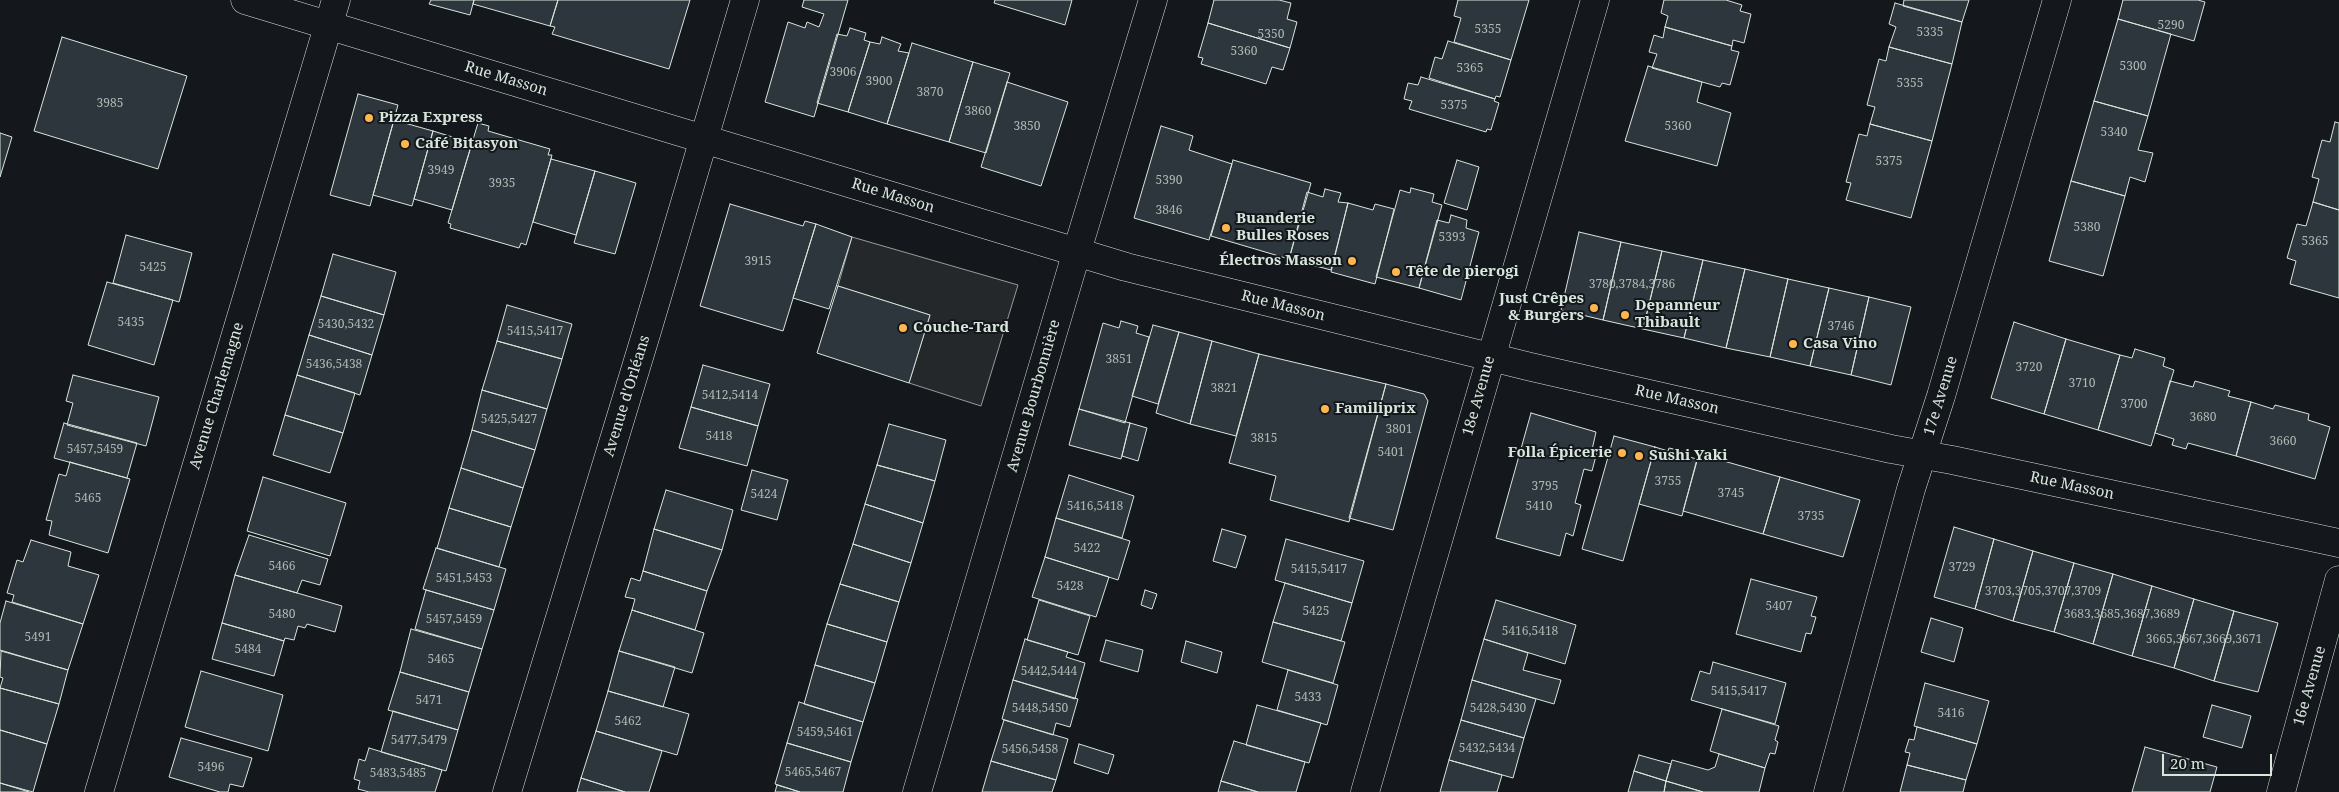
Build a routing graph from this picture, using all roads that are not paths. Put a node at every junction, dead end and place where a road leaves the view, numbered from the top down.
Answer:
1 (245, 0) edge
2 (745, 0) edge
3 (1153, 0) edge
4 (1595, 0) edge
5 (2057, 0) edge
6 (332, 12) edge
7 (705, 140) junction
8 (1077, 251) junction
9 (1490, 358) junction
10 (1922, 455) junction
11 (2339, 543) edge
12 (2339, 580) edge
13 (98, 792) edge
14 (507, 792) edge
15 (917, 792) edge
16 (1364, 792) edge
17 (1828, 792) edge
18 (2281, 792) edge

1 - 6 street, Rue Masson
2 - 7 street, Avenue d'Orléans
3 - 8 street, Avenue Bourbonnière
4 - 9 street, 18e Avenue
5 - 10 street, 17e Avenue
6 - 7 street, Rue Masson
6 - 13 street, Avenue Charlemagne
7 - 8 street, Rue Masson
7 - 14 street, Avenue d'Orléans
8 - 9 street, Rue Masson
8 - 15 street, Avenue Bourbonnière
9 - 10 street, Rue Masson
9 - 16 street, 18e Avenue
10 - 11 street, Rue Masson
10 - 17 street, 17e Avenue
12 - 18 street, 16e Avenue

